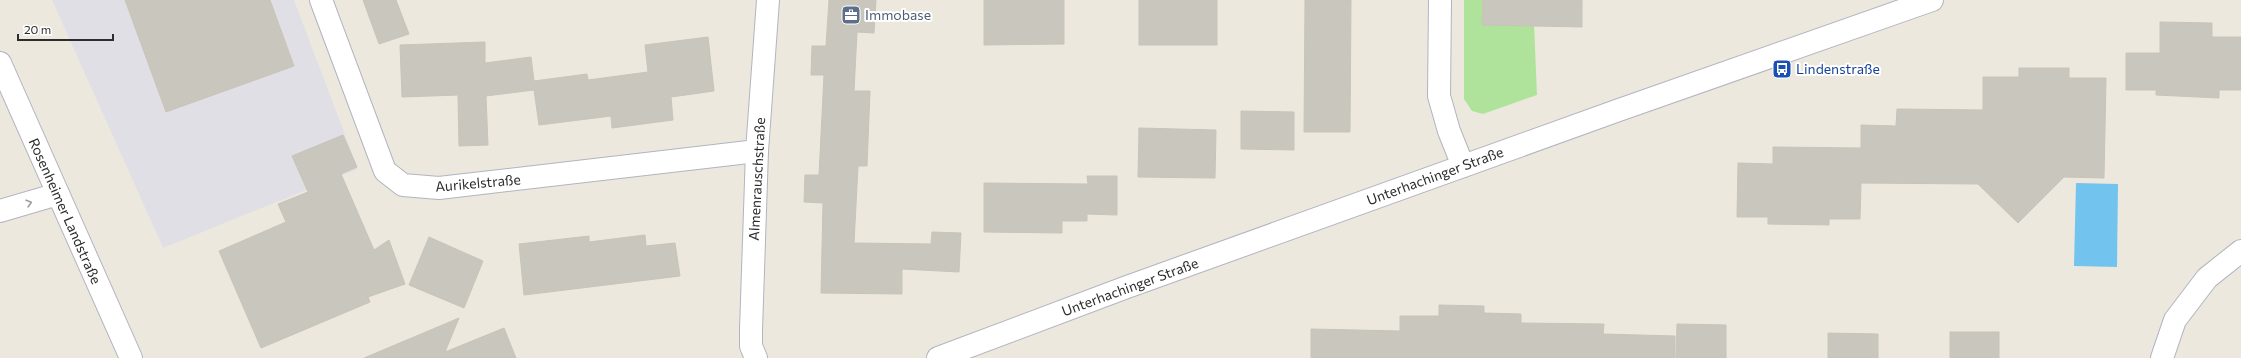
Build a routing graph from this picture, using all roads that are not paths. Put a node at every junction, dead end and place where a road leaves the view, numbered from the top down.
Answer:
1 (321, 0) edge
2 (768, 0) edge
3 (1440, 0) edge
4 (1932, 0) edge
5 (0, 63) edge
6 (757, 151) junction
7 (1463, 166) junction
8 (58, 194) junction
9 (0, 211) edge
10 (2241, 251) edge
11 (131, 358) edge
12 (756, 358) edge
13 (938, 358) edge
14 (2162, 358) edge

1 - 6 main road, Aurikelstraße
2 - 6 main road, Almenrauschstraße
3 - 7 main road
4 - 7 main road, Unterhachinger Straße
5 - 8 main road, Rosenheimer Landstraße
6 - 12 main road, Almenrauschstraße
7 - 13 main road, Unterhachinger Straße
9 -> 8 main road
8 - 11 main road, Rosenheimer Landstraße
10 - 14 main road

